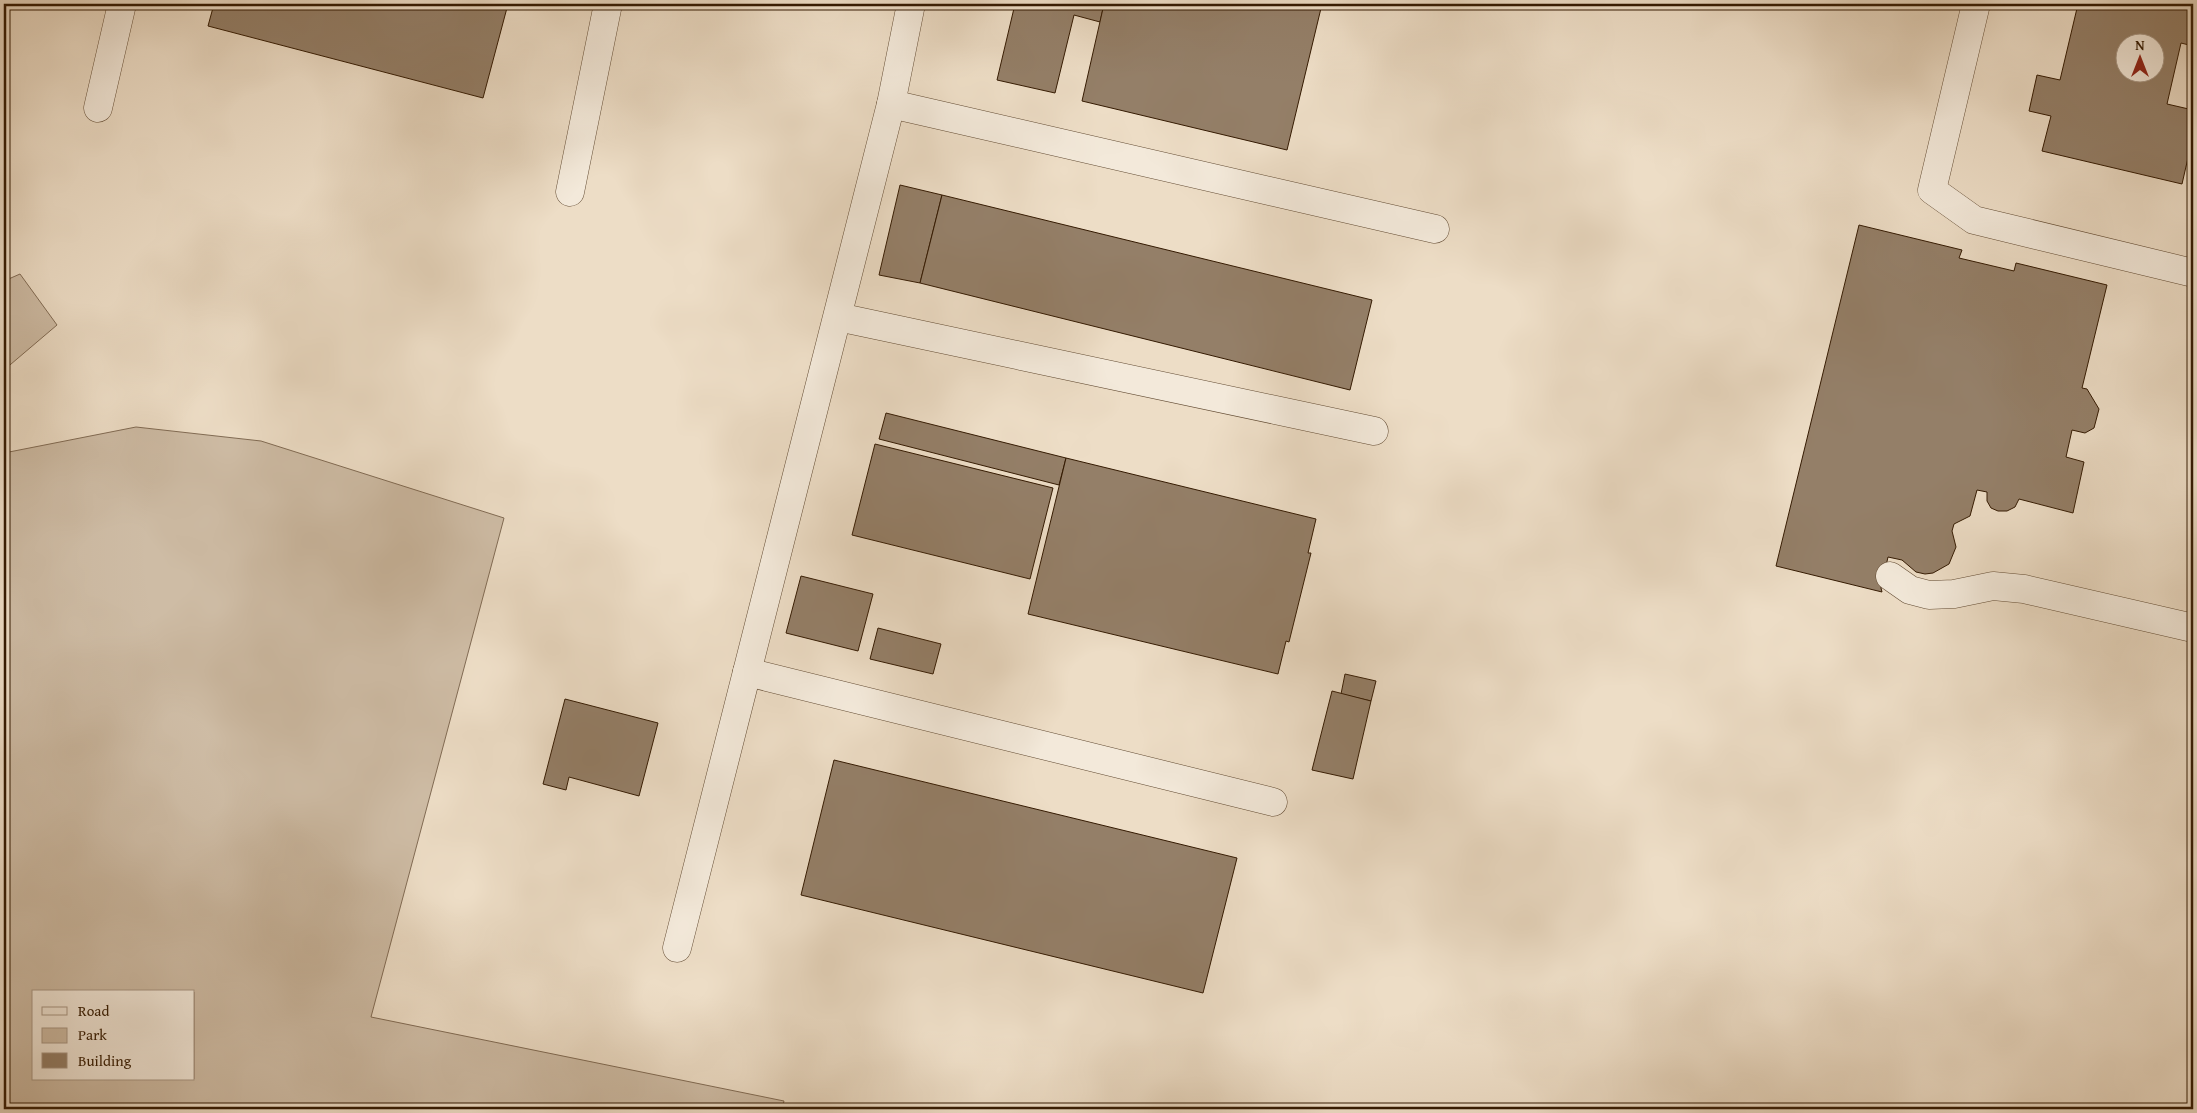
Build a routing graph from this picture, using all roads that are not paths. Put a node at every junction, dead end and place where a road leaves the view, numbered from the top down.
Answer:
1 (122, 4) edge
2 (608, 4) edge
3 (911, 4) edge
4 (1976, 4) edge
5 (891, 104) junction
6 (98, 108) dead end
7 (570, 192) dead end
8 (1435, 229) dead end
9 (2193, 273) edge
10 (838, 317) junction
11 (1374, 431) dead end
12 (1890, 576) dead end
13 (2193, 628) edge
14 (747, 672) junction
15 (1273, 802) dead end
16 (677, 948) dead end

1 - 6 lane
2 - 7 lane
3 - 5 lane
4 - 9 lane
5 - 8 lane
5 - 10 lane
10 - 11 lane
10 - 14 lane
12 - 13 lane
14 - 15 lane
14 - 16 lane

